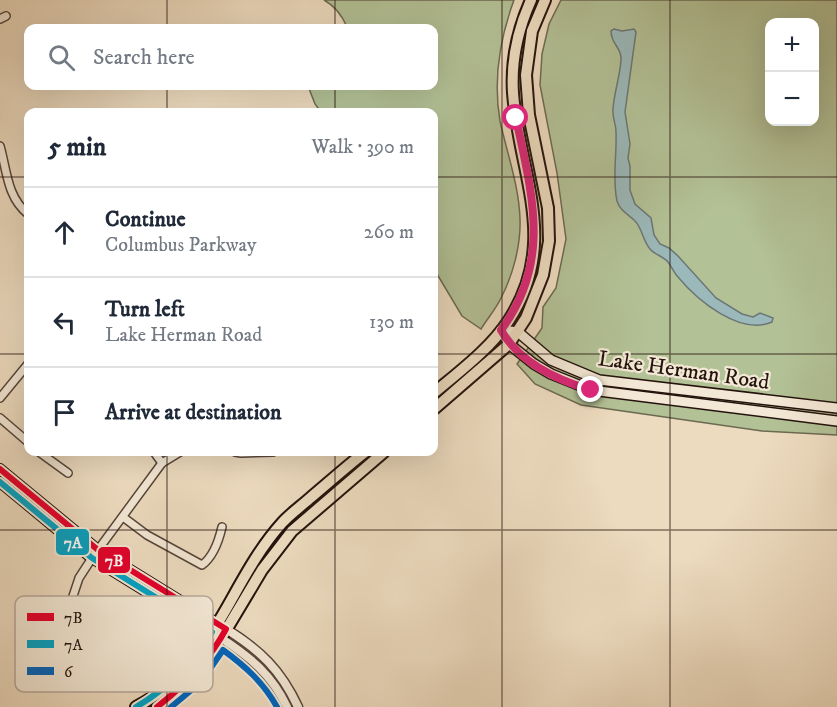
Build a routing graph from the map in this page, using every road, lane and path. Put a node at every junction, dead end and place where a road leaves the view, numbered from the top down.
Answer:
1 (531, 0) edge
2 (545, 0) edge
3 (0, 146) edge
4 (24, 210) edge
5 (501, 330) junction
6 (518, 332) junction
7 (509, 344) junction
8 (24, 369) edge
9 (438, 390) edge
10 (0, 398) edge
11 (438, 406) edge
12 (837, 408) edge
13 (0, 418) edge
14 (837, 421) edge
15 (24, 439) edge
16 (45, 456) edge
17 (157, 456) edge
18 (173, 456) edge
19 (360, 456) edge
20 (379, 456) edge
21 (162, 463) junction
22 (0, 469) edge
23 (68, 473) dead end
24 (0, 482) edge
25 (123, 517) junction
26 (222, 527) dead end
27 (95, 554) junction
28 (73, 596) edge
29 (163, 596) edge
30 (213, 627) edge
31 (219, 631) junction
32 (213, 638) edge
33 (213, 642) edge
34 (159, 692) edge
35 (175, 692) edge
36 (136, 707) edge
37 (157, 707) edge
38 (287, 707) edge
39 (298, 707) edge

1 - 5 main road
2 - 6 main road
3 - 4 street
5 - 6 main road
5 - 7 main road, Lake Herman Road
5 - 9 main road
6 - 7 main road
6 - 12 main road, Lake Herman Road
7 - 11 main road
7 - 14 main road, Lake Herman Road
8 - 10 street
13 - 15 street
16 - 23 street
17 - 21 street
18 - 21 street
19 - 31 main road
20 - 31 main road
21 - 25 street
22 - 27 main road
24 - 27 main road
25 - 26 street
25 - 27 street
27 - 28 street
27 - 29 main road
30 - 31 main road
31 - 32 main road
31 - 33 main road
31 - 38 street
31 - 39 street
34 - 36 main road
35 - 37 main road

